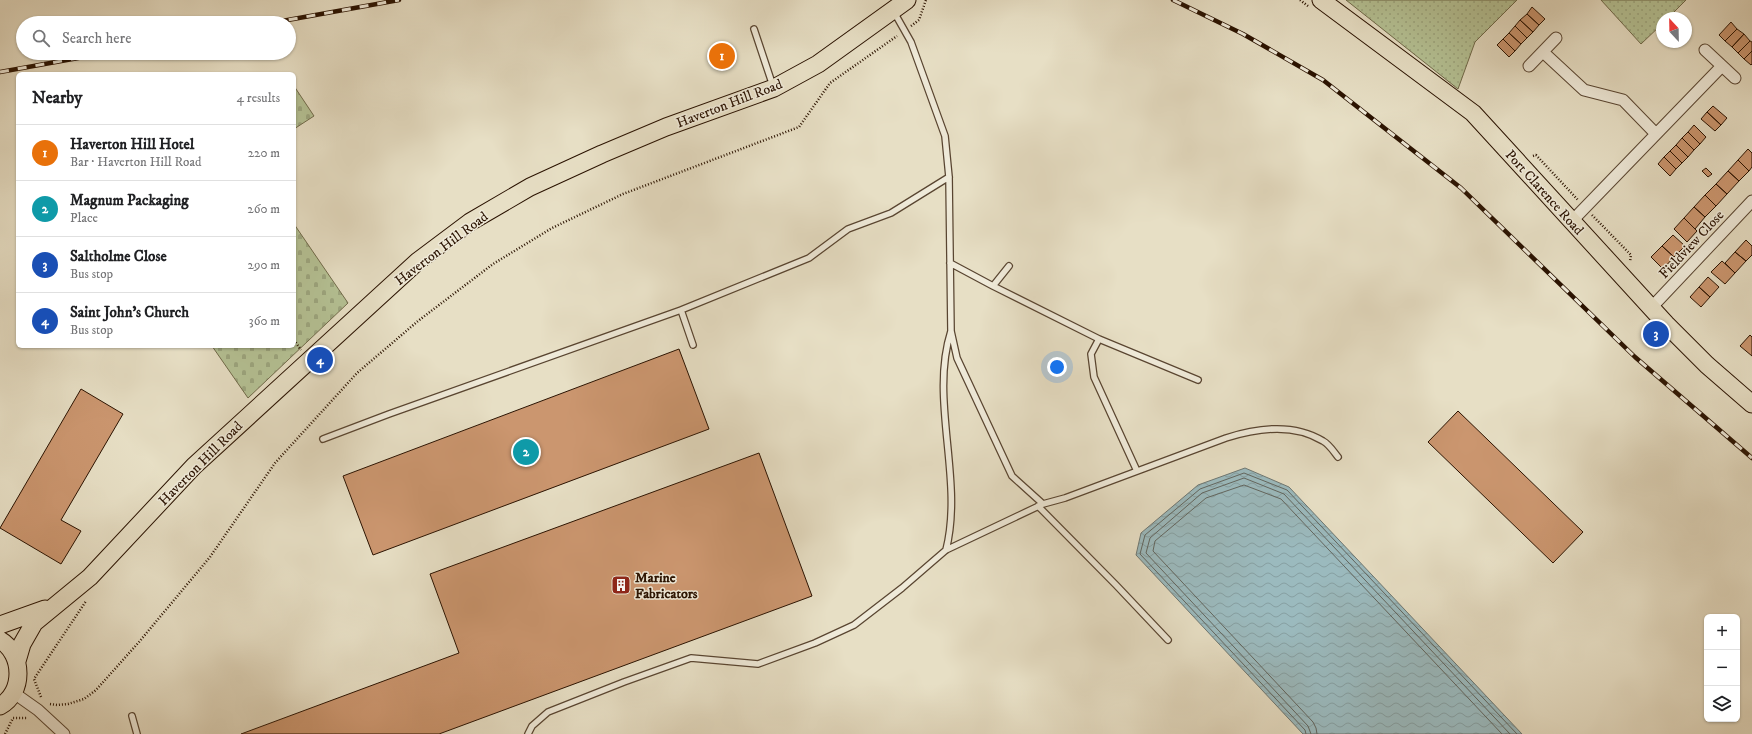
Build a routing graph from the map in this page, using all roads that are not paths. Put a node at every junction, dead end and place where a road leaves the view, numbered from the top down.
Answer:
1 (906, 0) edge
2 (1316, 4) edge
3 (893, 10) junction
4 (754, 29) dead end
5 (1556, 38) dead end
6 (1705, 50) dead end
7 (1543, 52) junction
8 (1529, 66) dead end
9 (1722, 66) junction
10 (1735, 78) dead end
11 (774, 88) junction
12 (1656, 134) junction
13 (949, 177) junction
14 (1752, 201) edge
15 (1572, 221) junction
16 (950, 263) junction
17 (1009, 266) dead end
18 (993, 286) junction
19 (1651, 308) junction
20 (681, 310) junction
21 (951, 331) junction
22 (1099, 339) junction
23 (693, 345) dead end
24 (1198, 380) dead end
25 (1751, 400) edge
26 (323, 440) dead end
27 (1338, 457) dead end
28 (1137, 471) junction
29 (1040, 505) junction
30 (946, 550) junction
31 (51, 607) junction
32 (0, 625) edge
33 (0, 640) edge
34 (1168, 640) dead end
35 (17, 661) junction
36 (14, 693) junction
37 (0, 706) edge
38 (132, 716) dead end
39 (64, 734) edge
40 (137, 734) edge
41 (528, 734) edge

1 - 3 main road, Haverton Hill Road
2 - 15 main road, Port Clarence Road
3 - 11 main road, Haverton Hill Road
3 - 13 lane
4 - 11 lane
5 - 7 street
6 - 9 street
7 - 8 street
7 - 12 street
9 - 10 street
9 - 12 street
11 - 31 main road, Haverton Hill Road
12 - 15 street
13 - 16 lane
13 - 20 lane
14 - 19 street, Fieldview Close
15 - 19 main road, Port Clarence Road
16 - 18 lane
16 - 21 lane
17 - 18 lane
18 - 22 lane
19 - 25 main road, Port Clarence Road
20 - 23 lane
20 - 26 lane
21 - 29 lane
21 - 30 lane
22 - 24 lane
22 - 28 lane
27 - 28 lane
28 - 29 lane
29 - 30 lane
29 - 34 lane
30 - 41 lane
31 - 32 main road, Haverton Hill Road
31 - 35 main road, Haverton Hill Road
33 - 35 main road
35 - 36 main road, Haverton Hill Road
36 - 37 main road
36 - 39 street
38 - 40 lane

